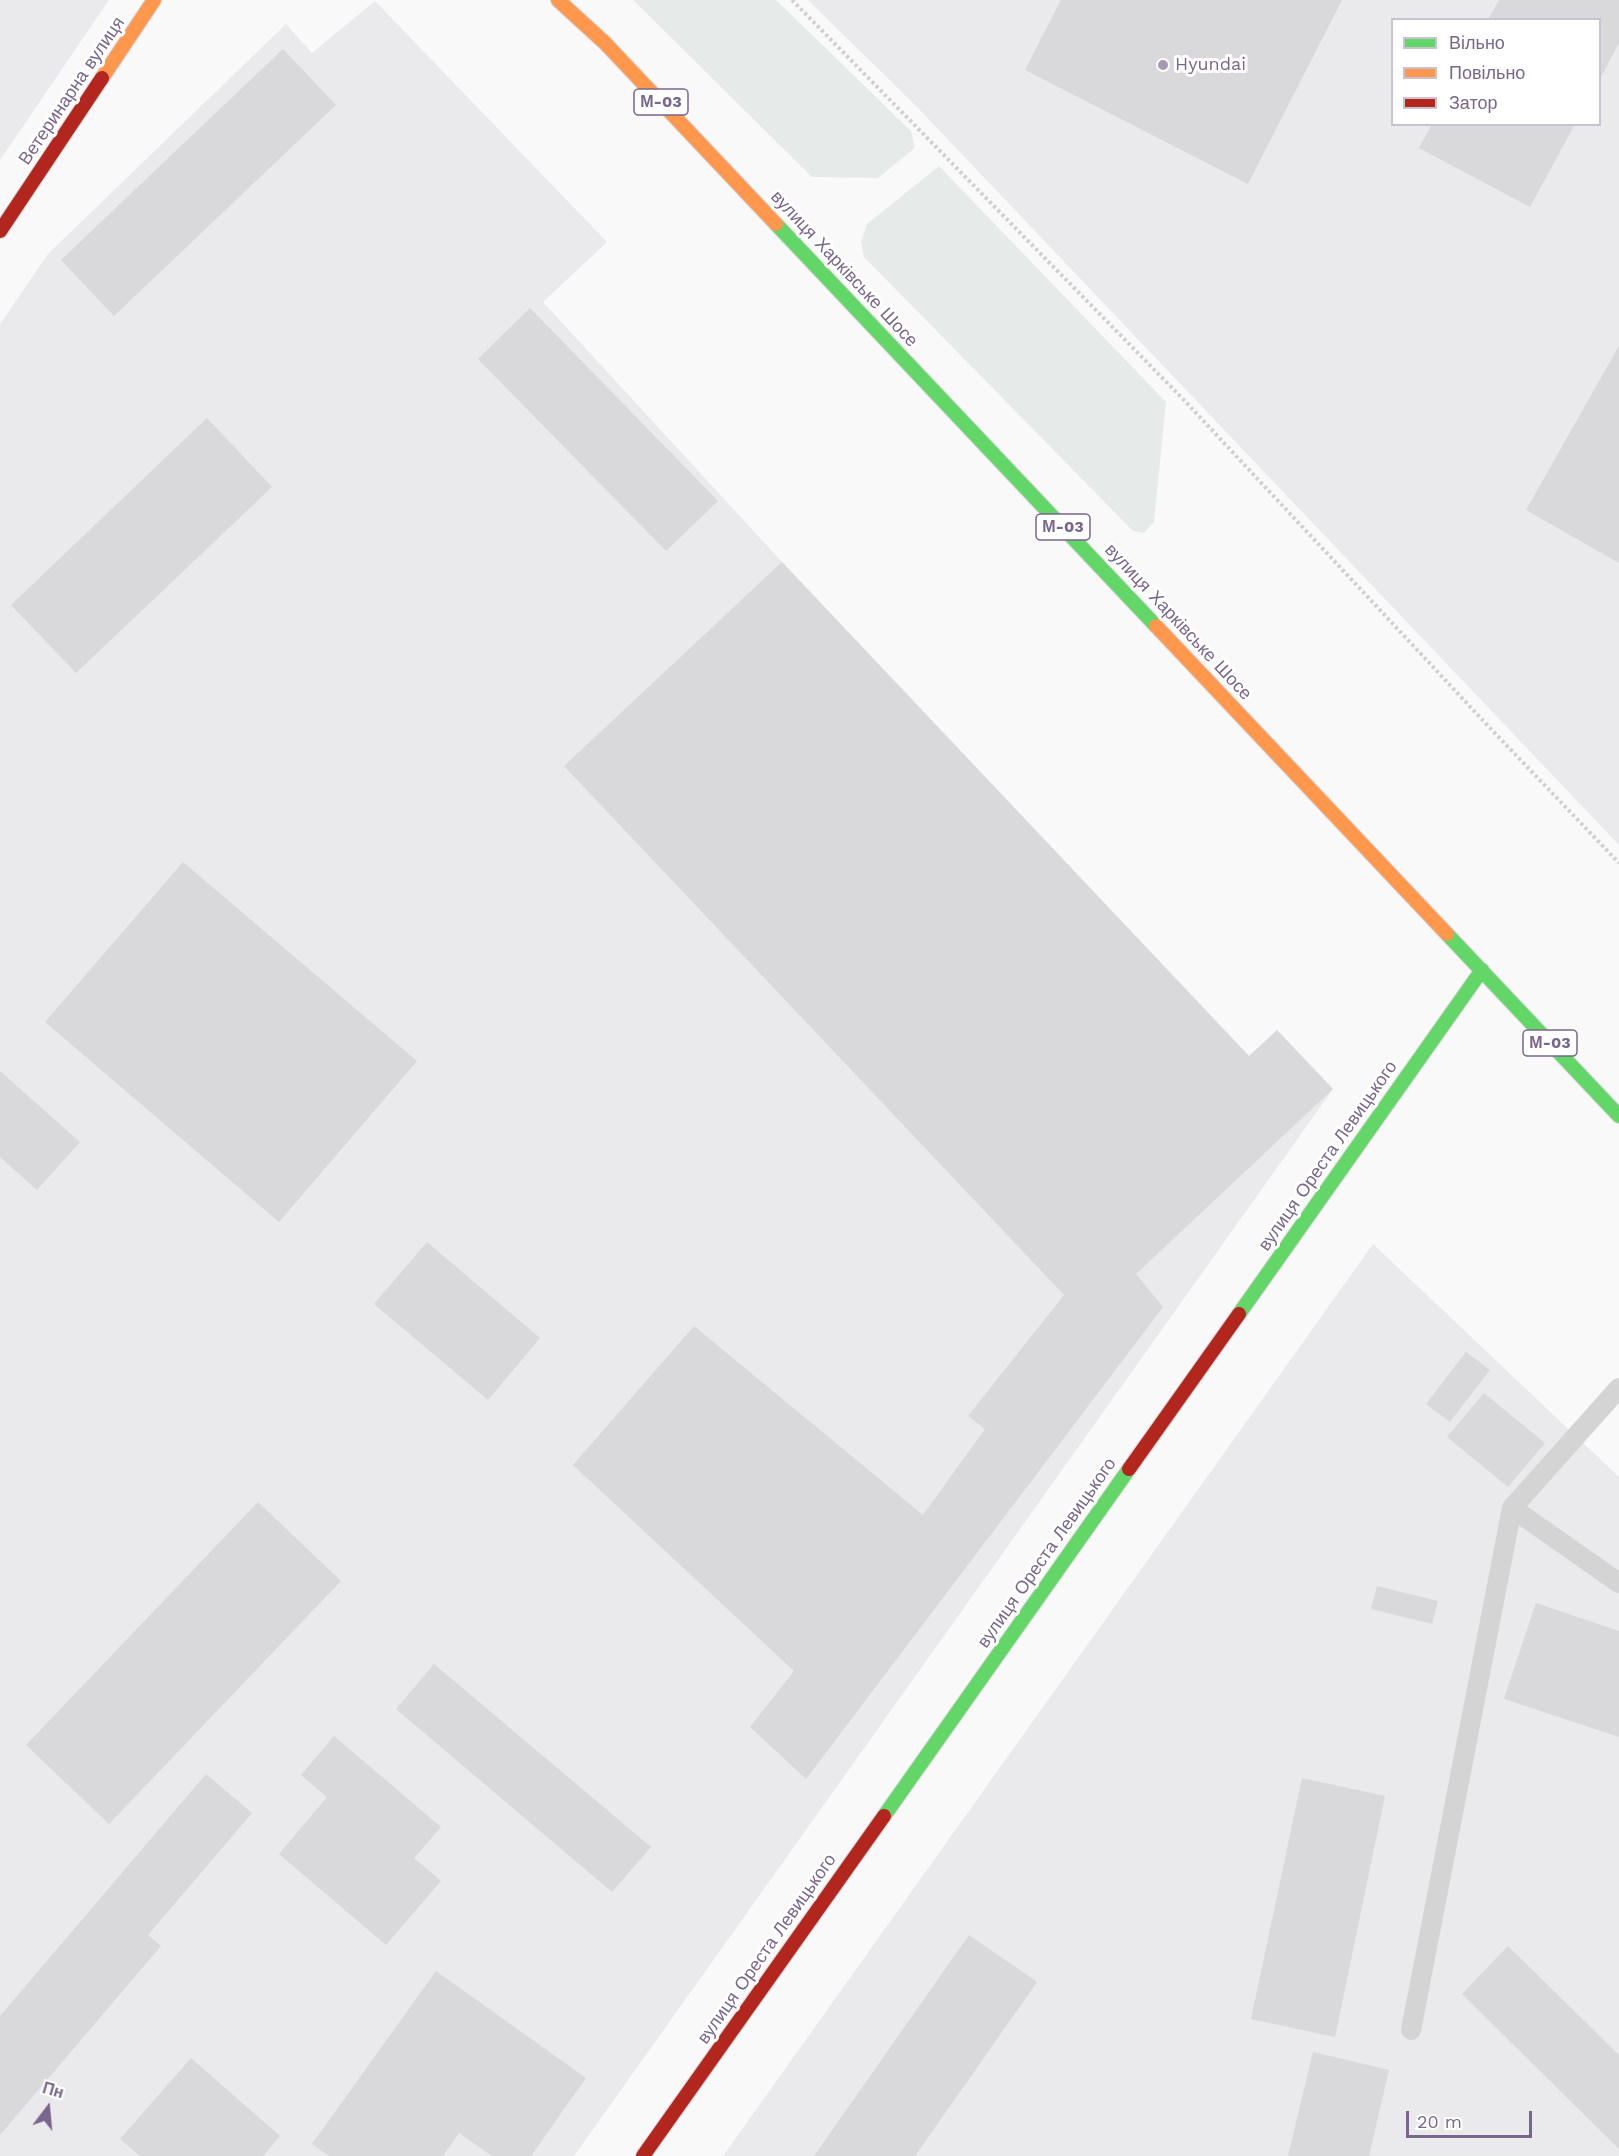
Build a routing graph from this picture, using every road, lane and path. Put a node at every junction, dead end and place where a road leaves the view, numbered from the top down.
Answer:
1 (154, 0) edge
2 (558, 0) edge
3 (792, 0) edge
4 (0, 231) edge
5 (1619, 863) edge
6 (1482, 970) junction
7 (1619, 1116) edge
8 (1619, 1388) edge
9 (1512, 1508) junction
10 (1619, 1583) edge
11 (1411, 2030) dead end
12 (643, 2156) edge

1 - 4 main road, Ветеринарна вулиця
2 - 6 main road, вулиця Харківське Шосе / М-03
3 - 5 path
6 - 7 main road, вулиця Харківське Шосе / М-03
6 - 12 main road, вулиця Ореста Левицького
8 - 9 lane
9 - 10 lane
9 - 11 lane

